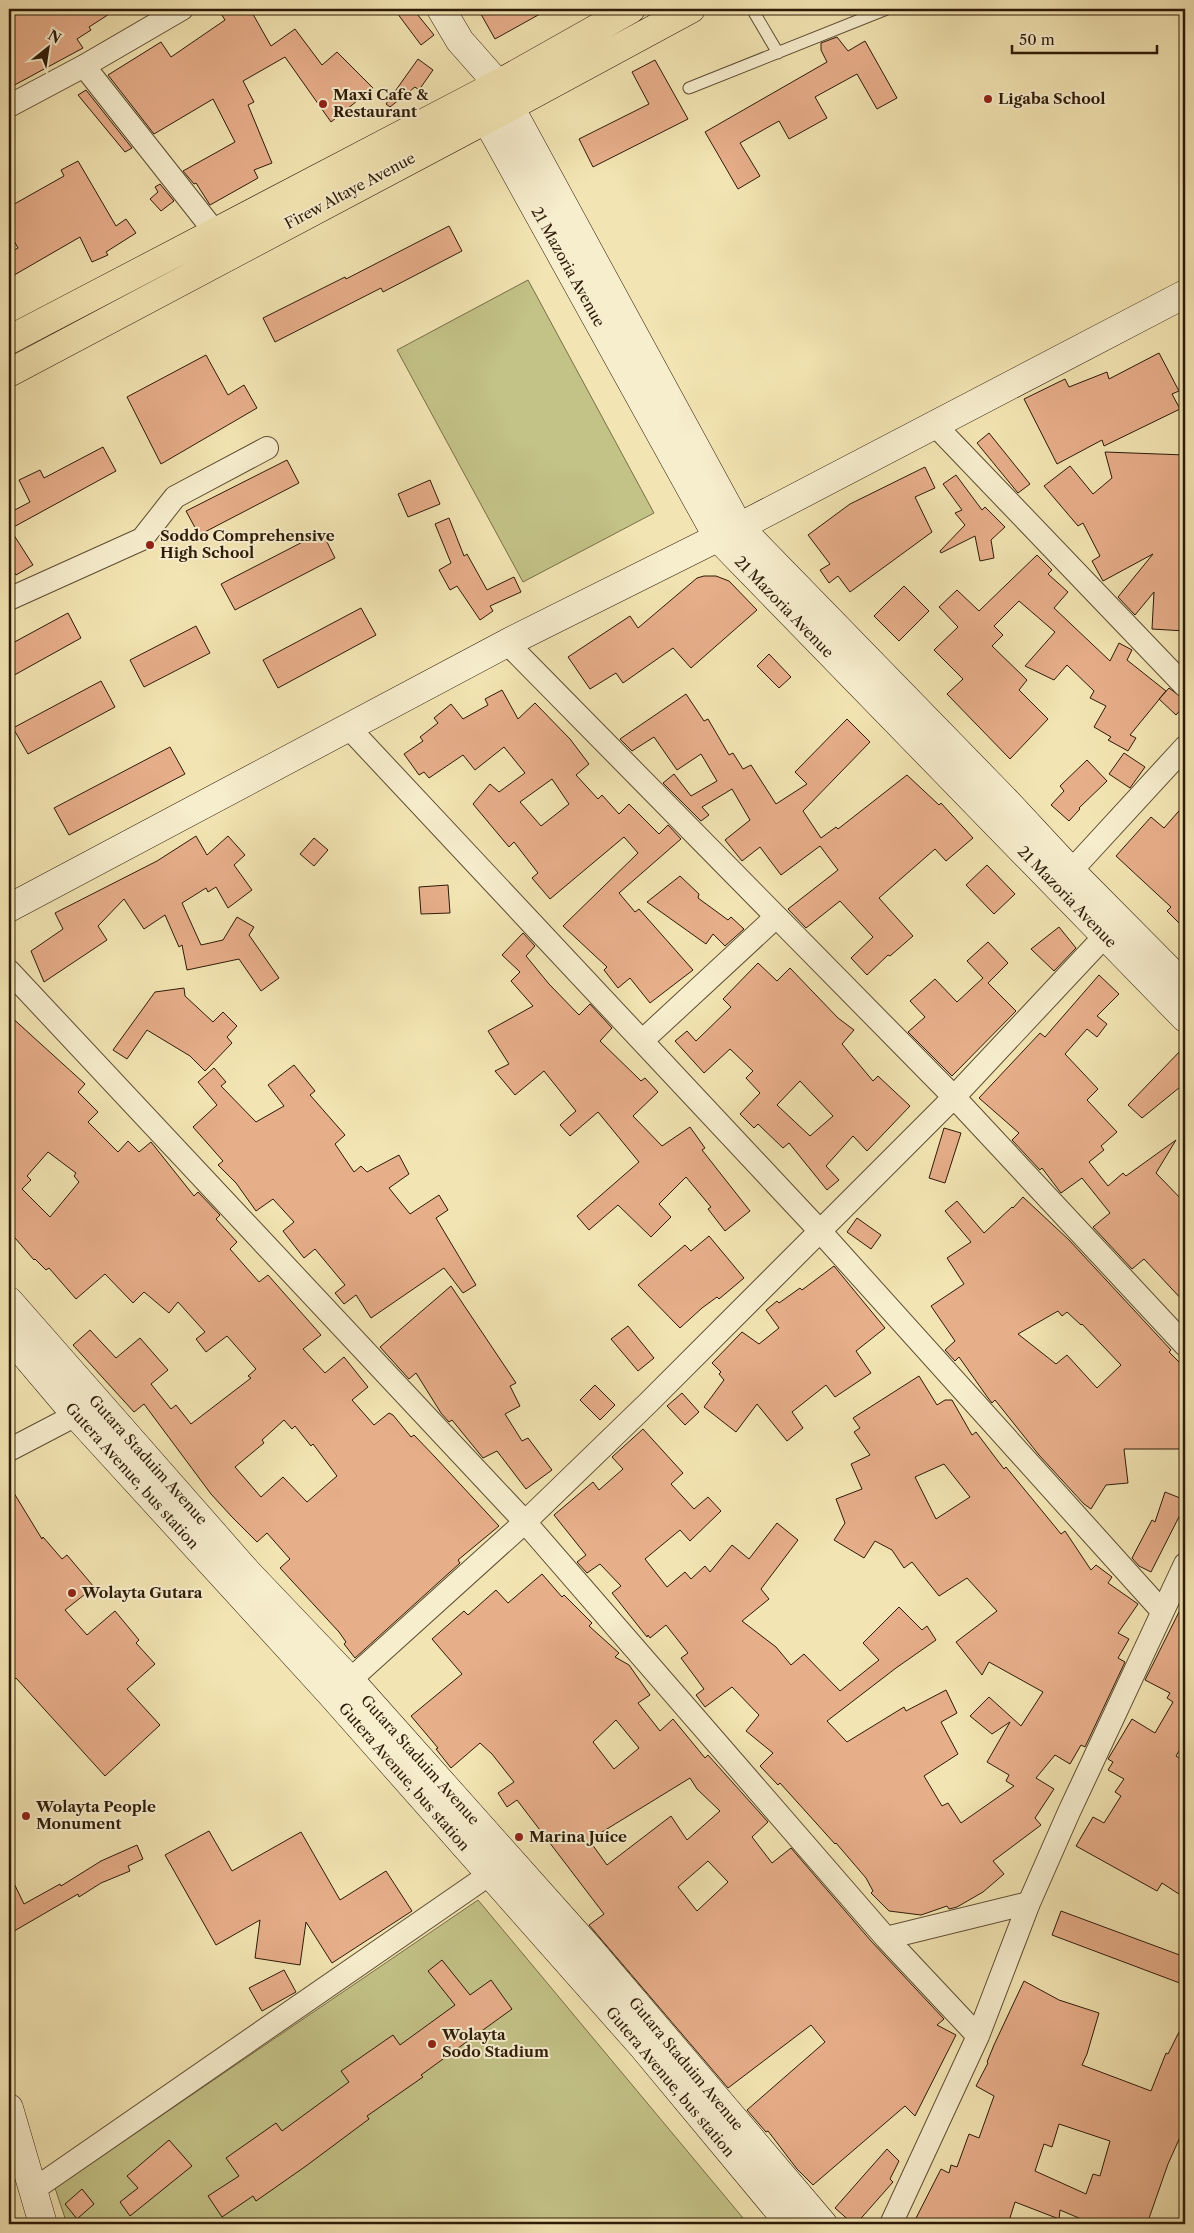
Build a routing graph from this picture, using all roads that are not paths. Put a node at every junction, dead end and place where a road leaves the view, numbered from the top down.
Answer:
1 (182, 9) edge
2 (441, 9) edge
3 (631, 9) edge
4 (692, 9) edge
5 (752, 9) edge
6 (887, 9) edge
7 (778, 52) junction
8 (84, 66) junction
9 (688, 88) dead end
10 (492, 101) junction
11 (9, 106) edge
12 (215, 232) junction
13 (229, 256) junction
14 (1185, 294) edge
15 (9, 340) edge
16 (9, 373) edge
17 (934, 424) junction
18 (267, 448) dead end
19 (729, 533) junction
20 (9, 599) edge
21 (507, 643) junction
22 (1185, 686) edge
23 (349, 728) junction
24 (1185, 746) edge
25 (1071, 871) junction
26 (9, 908) edge
27 (776, 916) junction
28 (1112, 928) junction
29 (9, 971) edge
30 (1185, 986) edge
31 (1185, 1018) edge
32 (642, 1041) junction
33 (954, 1097) junction
34 (819, 1230) junction
35 (9, 1302) edge
36 (9, 1336) edge
37 (1185, 1345) edge
38 (85, 1407) junction
39 (9, 1450) edge
40 (525, 1522) junction
41 (1185, 1564) edge
42 (1162, 1612) junction
43 (340, 1687) junction
44 (490, 1874) junction
45 (1029, 1903) junction
46 (886, 1938) junction
47 (978, 2036) junction
48 (9, 2108) edge
49 (33, 2190) junction
50 (43, 2224) edge
51 (790, 2224) edge
52 (823, 2224) edge
53 (891, 2224) edge

1 - 8 street
2 - 10 main road, 21 Mazoria Avenue
3 - 10 highway, Firew Altaye Avenue
4 - 10 highway, Firew Altaye Avenue
5 - 7 lane
6 - 7 lane
7 - 9 lane
8 - 11 street
8 - 12 street
10 - 12 highway, Firew Altaye Avenue
10 - 13 highway, Firew Altaye Avenue
10 - 19 main road, 21 Mazoria Avenue
12 - 13 highway
12 - 15 highway, Firew Altaye Avenue
13 - 16 highway, Firew Altaye Avenue
14 - 17 main road
17 - 19 main road
17 - 22 street
18 - 20 street
19 - 21 main road
19 - 25 main road, 21 Mazoria Avenue
19 - 28 main road, 21 Mazoria Avenue
21 - 23 main road
21 - 27 street
23 - 26 main road
23 - 32 street
24 - 25 street
25 - 28 main road, 21 Mazoria Avenue
27 - 32 street
27 - 33 street
28 - 30 main road, 21 Mazoria Avenue
28 - 31 main road, 21 Mazoria Avenue
28 - 33 street
29 - 40 street
32 - 34 street
33 - 34 street
33 - 37 street
34 - 40 street
34 - 42 street
35 - 38 main road, Gutara Staduim Avenue
36 - 38 main road, Gutera Avenue, bus station
38 - 39 street
38 - 43 main road, Gutara Staduim Avenue
40 - 43 street
40 - 46 street
41 - 42 street
42 - 45 street
43 - 44 main road, Gutera Avenue, bus station
43 - 52 main road, Gutara Staduim Avenue
44 - 49 street
44 - 51 main road, Gutera Avenue, bus station
45 - 46 street
45 - 47 street
46 - 47 street
47 - 53 street
48 - 49 main road
49 - 50 main road

